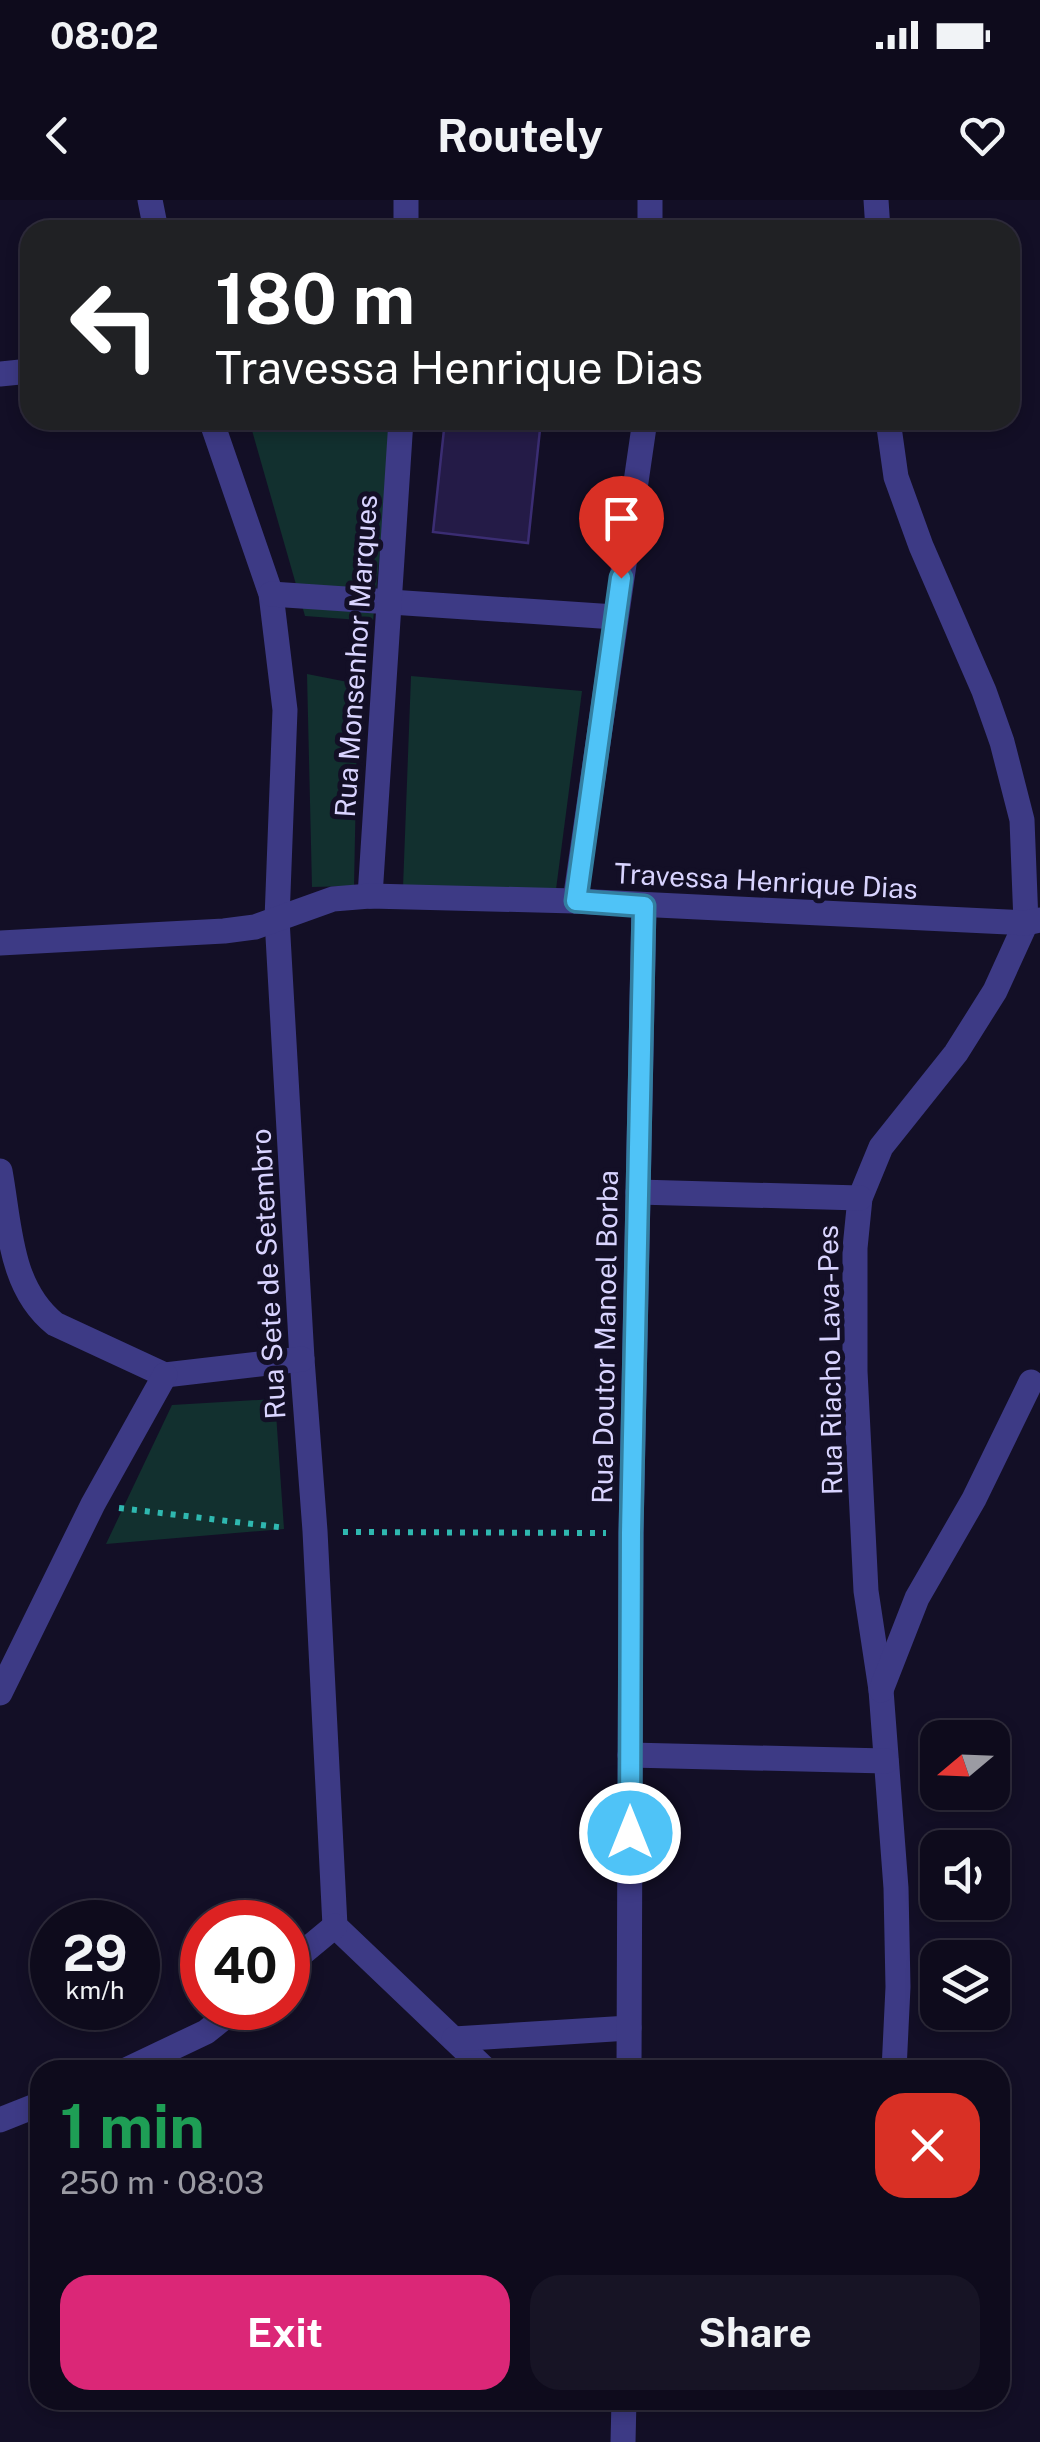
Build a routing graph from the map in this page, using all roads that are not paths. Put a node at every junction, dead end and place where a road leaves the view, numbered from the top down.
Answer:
1 (214, 430) edge
2 (400, 430) edge
3 (643, 430) edge
4 (889, 430) edge
5 (271, 594) junction
6 (389, 602) junction
7 (615, 617) junction
8 (370, 896) junction
9 (576, 901) junction
10 (644, 906) junction
11 (277, 919) junction
12 (1033, 922) edge
13 (0, 942) edge
14 (0, 1171) edge
15 (638, 1192) junction
16 (860, 1198) junction
17 (302, 1359) junction
18 (165, 1376) junction
19 (1031, 1382) dead end
20 (881, 1690) junction
21 (0, 1692) edge
22 (630, 1755) junction
23 (886, 1761) junction
24 (335, 1926) junction
25 (310, 1947) edge
26 (629, 2028) junction
27 (208, 2030) edge
28 (454, 2040) junction
29 (147, 2060) edge
30 (475, 2060) edge
31 (629, 2060) edge
32 (894, 2060) edge
33 (30, 2108) edge
34 (0, 2120) edge
35 (624, 2410) edge
36 (623, 2442) edge

1 - 5 street, Rua Sete de Setembro
2 - 6 street, Rua Monsenhor Marques
3 - 7 street
4 - 12 street, Rua Riacho Lava-Pes
5 - 6 street
5 - 11 street, Rua Sete de Setembro
6 - 7 street
6 - 8 street, Rua Monsenhor Marques
7 - 9 street
8 - 9 street, Travessa Henrique Dias
8 - 11 street, Travessa Henrique Dias
9 - 10 street, Travessa Henrique Dias
10 - 12 street, Travessa Henrique Dias
10 - 15 street, Rua Doutor Manoel Borba
11 - 13 street, Travessa Henrique Dias
11 - 17 street, Rua Sete de Setembro
12 - 16 street, Rua Riacho Lava-Pes
14 - 18 street
15 - 16 street
15 - 22 street, Rua Doutor Manoel Borba
16 - 20 street, Rua Riacho Lava-Pes
17 - 18 street
17 - 24 street, Rua Sete de Setembro
18 - 21 street
19 - 20 street
20 - 23 street, Rua Riacho Lava-Pes
22 - 23 street
22 - 26 street, Rua Doutor Manoel Borba
23 - 32 street, Rua Riacho Lava-Pes
24 - 25 street
24 - 28 street
26 - 28 street
26 - 31 street, Rua Doutor Manoel Borba
27 - 29 street
28 - 30 street
33 - 34 street
35 - 36 street

